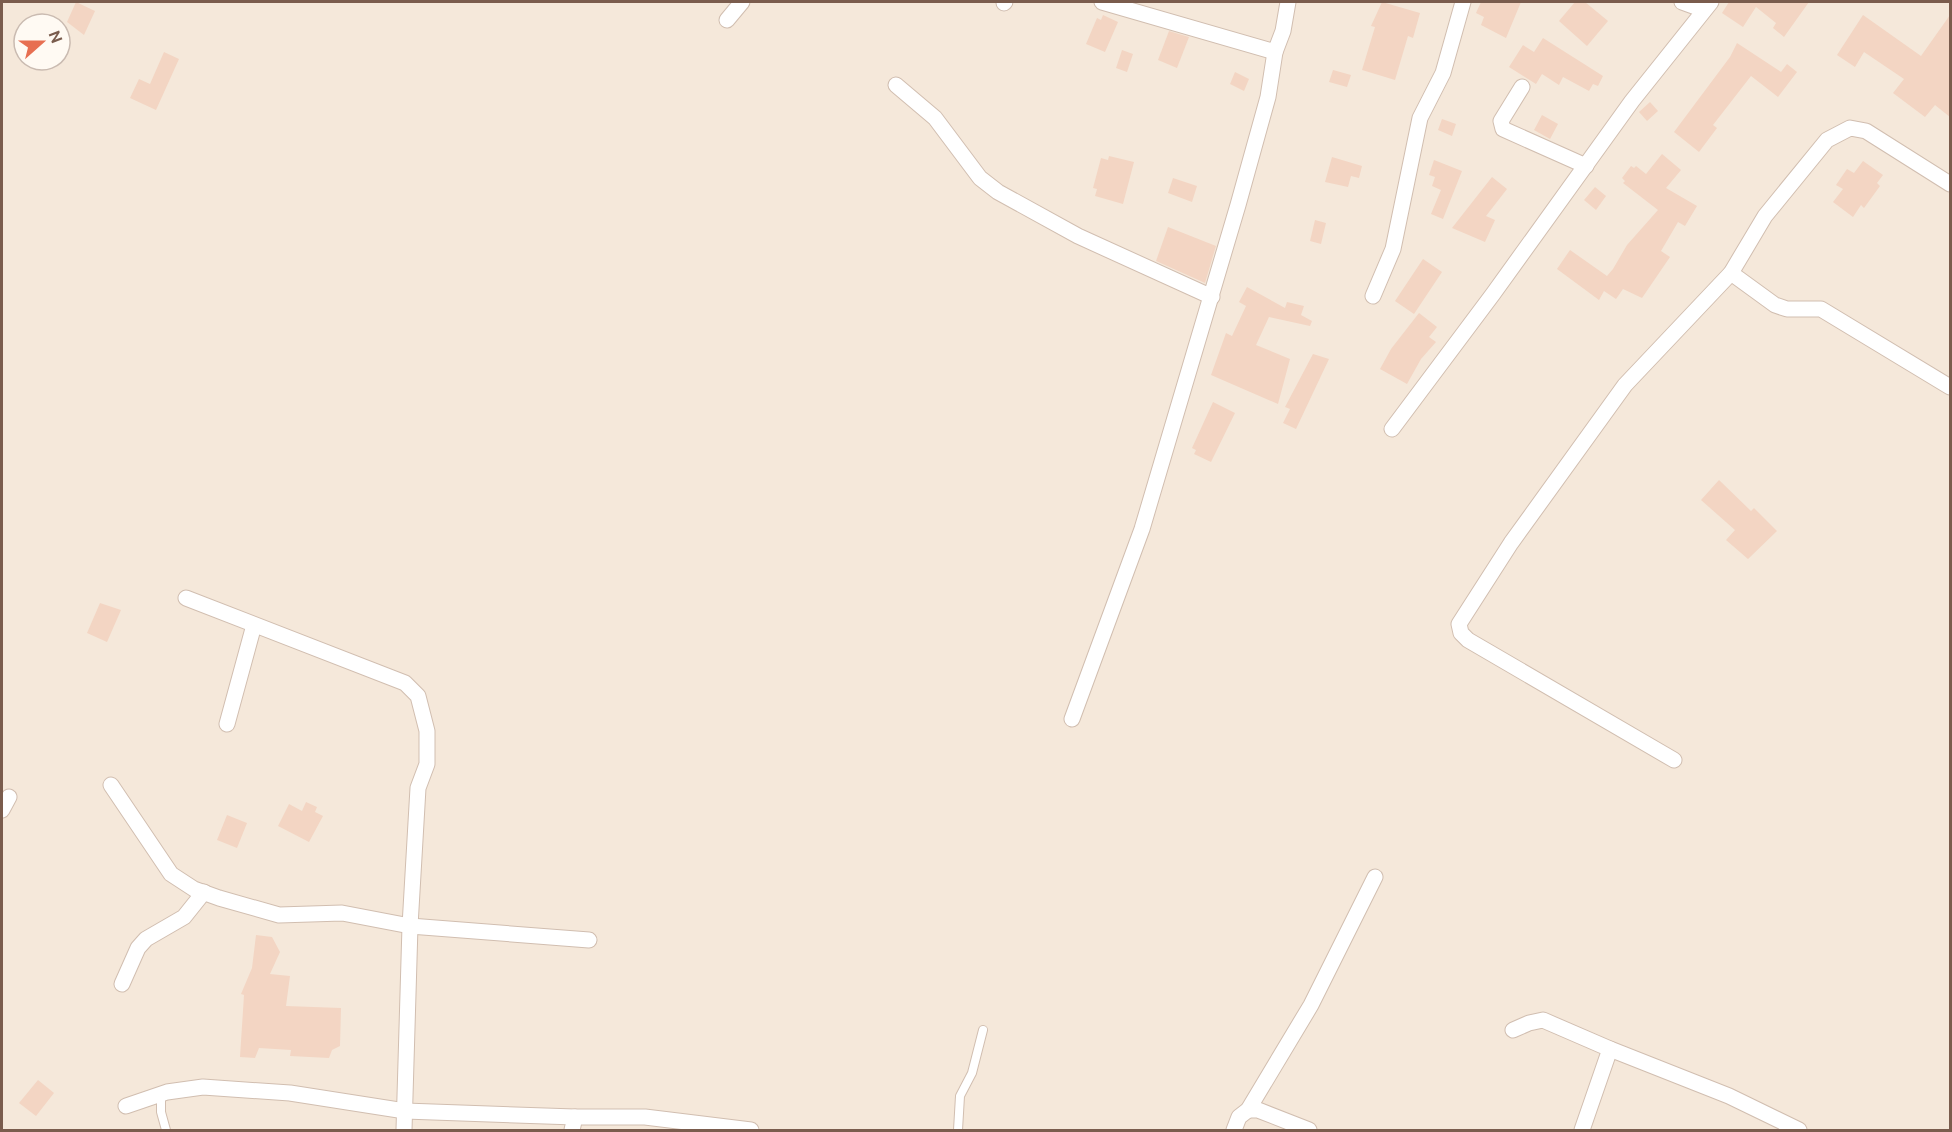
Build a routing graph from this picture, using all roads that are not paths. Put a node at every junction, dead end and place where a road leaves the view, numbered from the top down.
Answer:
1 (742, 2) edge
2 (1102, 2) edge
3 (1288, 2) edge
4 (1462, 2) edge
5 (1682, 2) edge
6 (1707, 6) edge
7 (727, 20) dead end
8 (1275, 52) junction
9 (896, 85) dead end
10 (1522, 87) dead end
11 (1586, 165) junction
12 (1950, 184) edge
13 (1731, 273) junction
14 (1372, 296) dead end
15 (1212, 297) junction
16 (1950, 387) edge
17 (1392, 429) dead end
18 (186, 598) dead end
19 (254, 625) junction
20 (1072, 719) dead end
21 (227, 724) dead end
22 (1674, 760) dead end
23 (111, 785) dead end
24 (1375, 877) dead end
25 (204, 892) junction
26 (410, 926) junction
27 (589, 940) dead end
28 (122, 984) dead end
29 (983, 1029) dead end
30 (1513, 1030) dead end
31 (1610, 1049) junction
32 (161, 1094) junction
33 (126, 1106) dead end
34 (1248, 1110) junction
35 (405, 1111) junction
36 (573, 1124) edge
37 (166, 1131) edge
38 (404, 1131) edge
39 (751, 1131) edge
40 (958, 1131) edge
41 (1234, 1131) edge
42 (1309, 1131) edge
43 (1582, 1131) edge
44 (1799, 1131) edge

1 - 7 street
2 - 8 street
3 - 8 street
4 - 14 street
5 - 6 street
6 - 11 street
8 - 15 street
9 - 15 street
10 - 11 street
11 - 17 street
12 - 13 street
13 - 16 street
13 - 22 street
15 - 20 street
18 - 19 street
19 - 21 street
19 - 26 street
23 - 25 street
24 - 34 street
25 - 26 street
25 - 28 street
26 - 27 street
26 - 35 street
29 - 40 lane
30 - 31 street
31 - 43 street
31 - 44 street
32 - 33 street
32 - 35 street
32 - 37 lane
34 - 41 street
34 - 42 street
35 - 36 street
35 - 38 street
36 - 39 street

